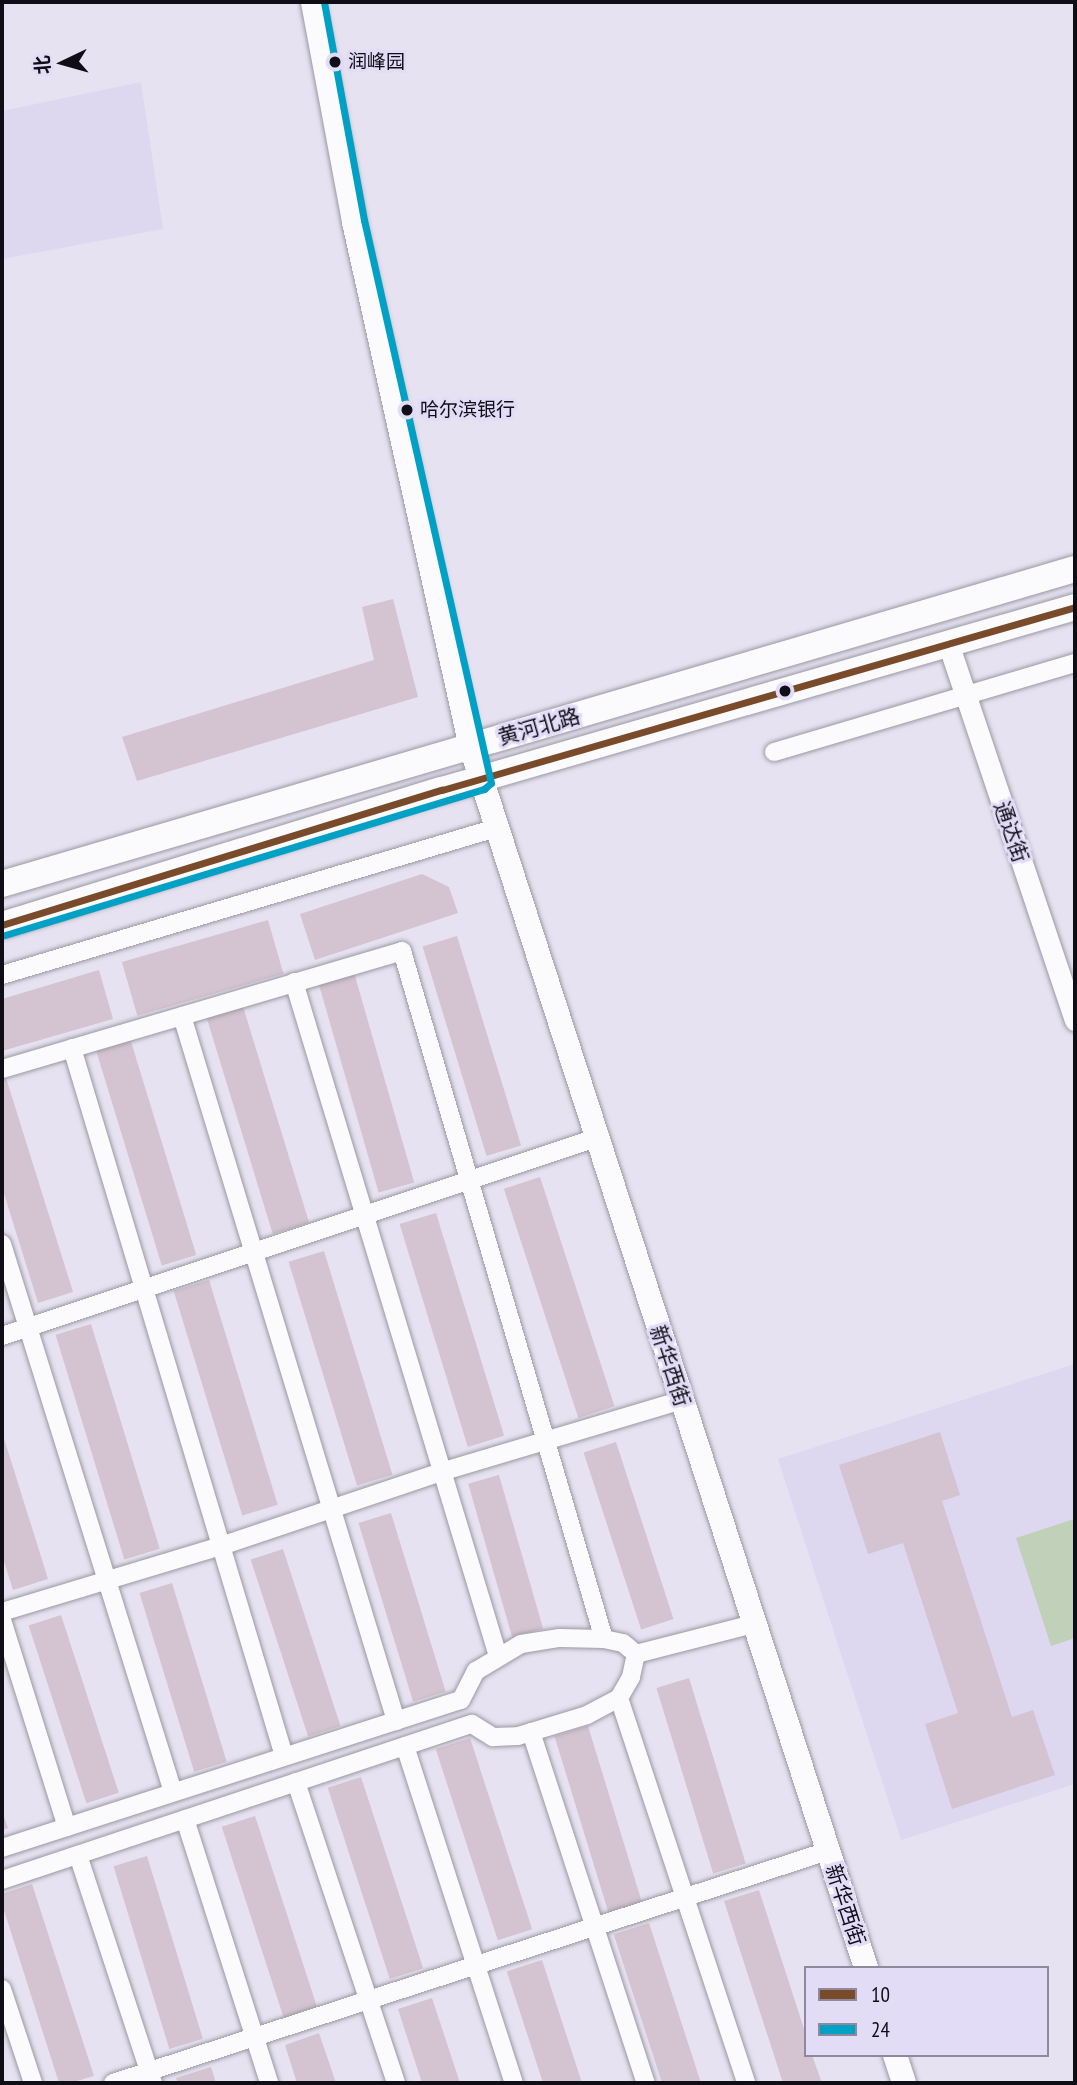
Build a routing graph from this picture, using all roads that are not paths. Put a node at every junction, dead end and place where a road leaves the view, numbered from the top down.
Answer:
1 (313, 2) edge
2 (1075, 569) edge
3 (1075, 607) edge
4 (948, 643) junction
5 (1075, 663) edge
6 (964, 695) junction
7 (774, 752) dead end
8 (476, 763) junction
9 (496, 828) junction
10 (2, 884) edge
11 (2, 925) edge
12 (2, 975) edge
13 (294, 982) junction
14 (182, 1016) junction
15 (1075, 1020) edge
16 (72, 1048) junction
17 (2, 1069) edge
18 (596, 1138) junction
19 (470, 1180) junction
20 (366, 1215) junction
21 (2, 1244) edge
22 (254, 1252) junction
23 (144, 1289) junction
24 (28, 1328) junction
25 (2, 1336) edge
26 (682, 1400) junction
27 (546, 1439) junction
28 (444, 1471) junction
29 (332, 1508) junction
30 (221, 1546) junction
31 (107, 1579) junction
32 (2, 1612) edge
33 (2, 1620) edge
34 (753, 1624) junction
35 (604, 1639) junction
36 (636, 1654) junction
37 (498, 1656) junction
38 (619, 1698) junction
39 (396, 1721) junction
40 (531, 1732) junction
41 (405, 1746) junction
42 (284, 1756) junction
43 (296, 1782) junction
44 (173, 1792) junction
45 (185, 1819) junction
46 (67, 1826) junction
47 (2, 1847) edge
48 (828, 1851) junction
49 (78, 1854) junction
50 (2, 1880) edge
51 (685, 1898) junction
52 (595, 1928) junction
53 (476, 1966) junction
54 (865, 1966) edge
55 (2, 1989) edge
56 (369, 2000) junction
57 (254, 2038) junction
58 (896, 2057) edge
59 (151, 2078) edge
60 (33, 2083) edge
61 (113, 2083) edge
62 (269, 2083) edge
63 (396, 2083) edge
64 (514, 2083) edge
65 (646, 2083) edge
66 (746, 2083) edge
67 (904, 2083) edge

1 - 8 main road, 新华西街
2 - 8 main road, 黄河北路
3 - 4 main road, 黄河北路
4 - 6 street, 通达街
4 - 8 main road, 黄河北路
5 - 6 street
6 - 7 street
6 - 15 street, 通达街
8 - 9 main road, 新华西街
8 - 10 main road, 黄河北路
8 - 11 main road, 黄河北路
9 - 12 street
9 - 18 main road, 新华西街
13 - 14 street
13 - 19 street
13 - 20 street
14 - 16 street
14 - 22 street
16 - 17 street
16 - 23 street
18 - 19 street
18 - 26 main road, 新华西街
19 - 20 street
19 - 27 street
20 - 22 street
20 - 28 street
21 - 24 street
22 - 23 street
22 - 29 street
23 - 24 street
23 - 30 street
24 - 25 street
24 - 31 street
26 - 27 street
26 - 34 main road, 新华西街
27 - 28 street
27 - 35 street
28 - 29 street
28 - 37 street
29 - 30 street
29 - 39 street
30 - 31 street
30 - 42 street
31 - 32 street
31 - 44 street
33 - 46 street
34 - 36 street
34 - 48 main road, 新华西街
35 - 36 street
35 - 37 street
36 - 38 street
37 - 39 street
38 - 40 street
38 - 51 street
39 - 42 street
40 - 41 street
40 - 52 street
41 - 43 street
41 - 53 street
42 - 44 street
43 - 45 street
43 - 56 street
44 - 46 street
45 - 49 street
45 - 57 street
46 - 47 street
48 - 51 street
48 - 54 main road, 新华西街
49 - 50 street
49 - 59 street
51 - 52 street
51 - 66 street
52 - 53 street
52 - 65 street
53 - 56 street
53 - 64 street
55 - 60 street
56 - 57 street
56 - 63 street
57 - 59 street
57 - 62 street
58 - 67 main road
59 - 61 street

